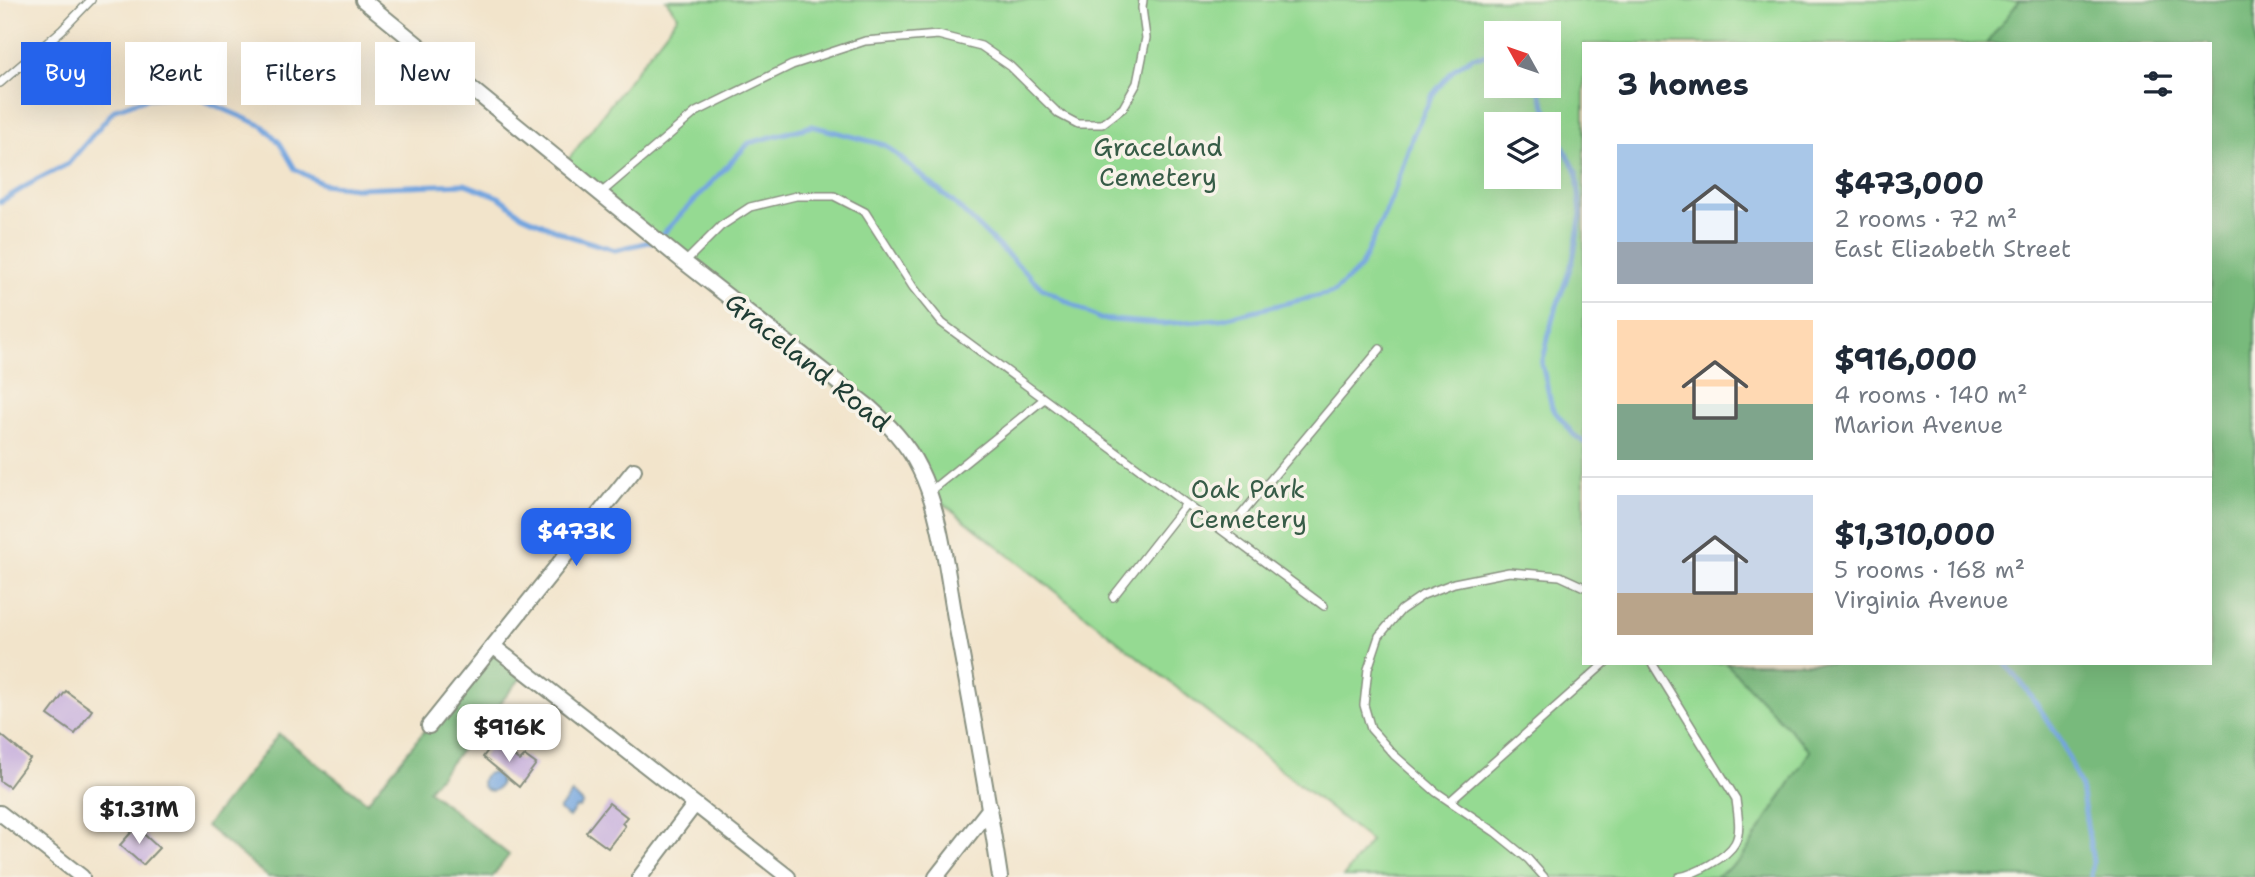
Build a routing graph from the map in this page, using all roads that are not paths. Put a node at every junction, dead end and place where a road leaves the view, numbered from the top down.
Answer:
1 (91, 0) edge
2 (363, 0) edge
3 (1143, 0) edge
4 (0, 83) edge
5 (600, 194) junction
6 (684, 262) junction
7 (1380, 349) dead end
8 (1044, 398) junction
9 (634, 470) dead end
10 (929, 492) junction
11 (1186, 504) junction
12 (1226, 533) junction
13 (1582, 586) edge
14 (1113, 597) dead end
15 (1324, 606) dead end
16 (493, 646) junction
17 (1603, 665) edge
18 (1653, 665) edge
19 (429, 726) dead end
20 (1450, 801) junction
21 (695, 804) junction
22 (990, 807) junction
23 (0, 813) edge
24 (82, 877) edge
25 (640, 877) edge
26 (788, 877) edge
27 (936, 877) edge
28 (1000, 877) edge
29 (1544, 877) edge
30 (1679, 877) edge

1 - 4 lane
2 - 5 street, Graceland Road
3 - 5 lane
5 - 6 street, Graceland Road
6 - 8 lane
6 - 10 street, Graceland Road
7 - 12 lane
8 - 10 lane
8 - 11 lane
9 - 16 street
10 - 22 street, Graceland Road
11 - 12 lane
11 - 14 lane
12 - 15 lane
13 - 20 lane
16 - 19 street
16 - 21 street
17 - 20 lane
18 - 30 lane
20 - 29 lane
21 - 25 street
21 - 26 street
22 - 27 street
22 - 28 street, Graceland Road
23 - 24 street

